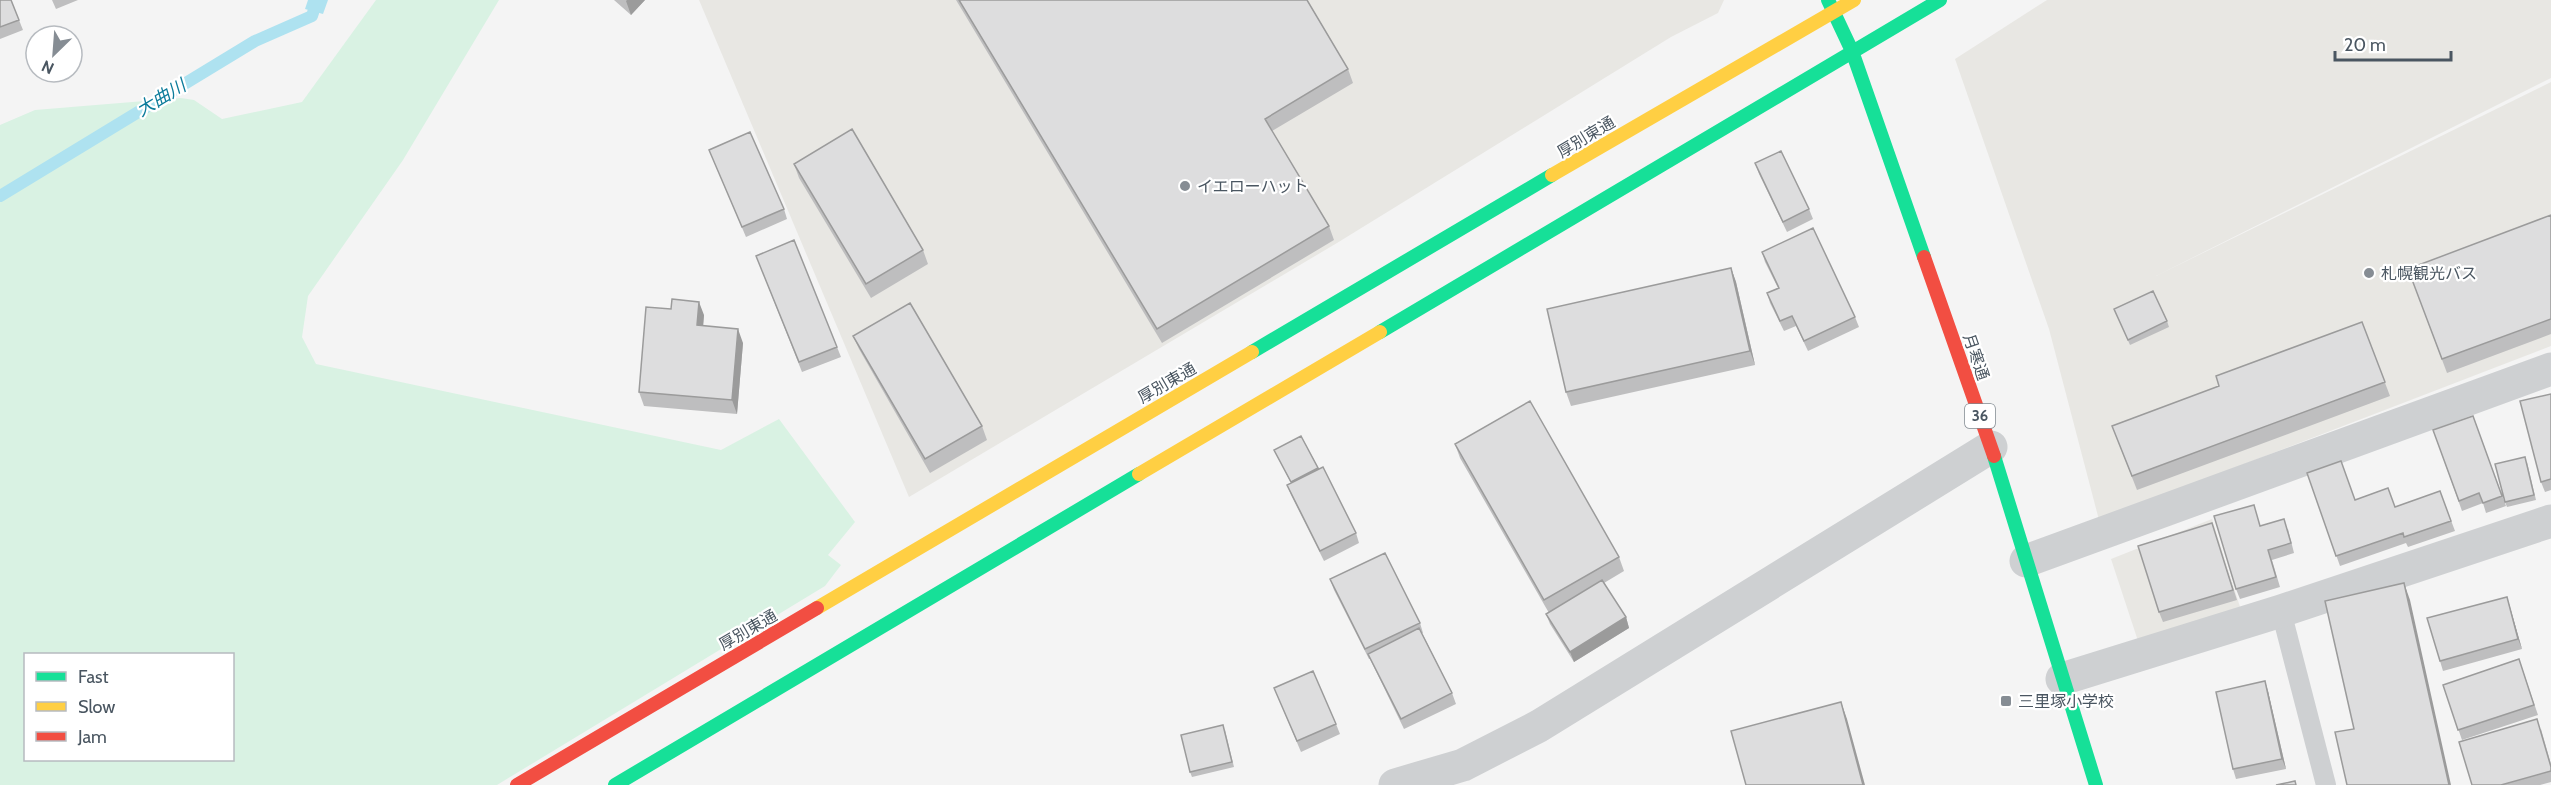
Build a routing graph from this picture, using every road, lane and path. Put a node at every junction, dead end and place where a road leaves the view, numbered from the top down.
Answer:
1 (1854, 0) edge
2 (1940, 0) edge
3 (1833, 4) edge
4 (1852, 51) junction
5 (2551, 369) edge
6 (1990, 447) junction
7 (2551, 521) edge
8 (2026, 561) junction
9 (2281, 611) junction
10 (2062, 679) junction
11 (517, 785) edge
12 (615, 785) edge
13 (1395, 785) edge
14 (2096, 785) edge
15 (2326, 785) edge

1 - 3 main road, 厚別東通
2 - 4 main road
3 - 4 main road, 月寒通 / 36
3 - 11 main road, 厚別東通
4 - 6 main road, 月寒通 / 36
4 - 12 main road
5 - 8 street
6 - 8 main road, 月寒通 / 36
6 - 13 street
7 - 9 street
8 - 10 main road, 月寒通 / 36
9 - 10 street
9 - 15 lane
10 - 14 main road, 月寒通 / 36

